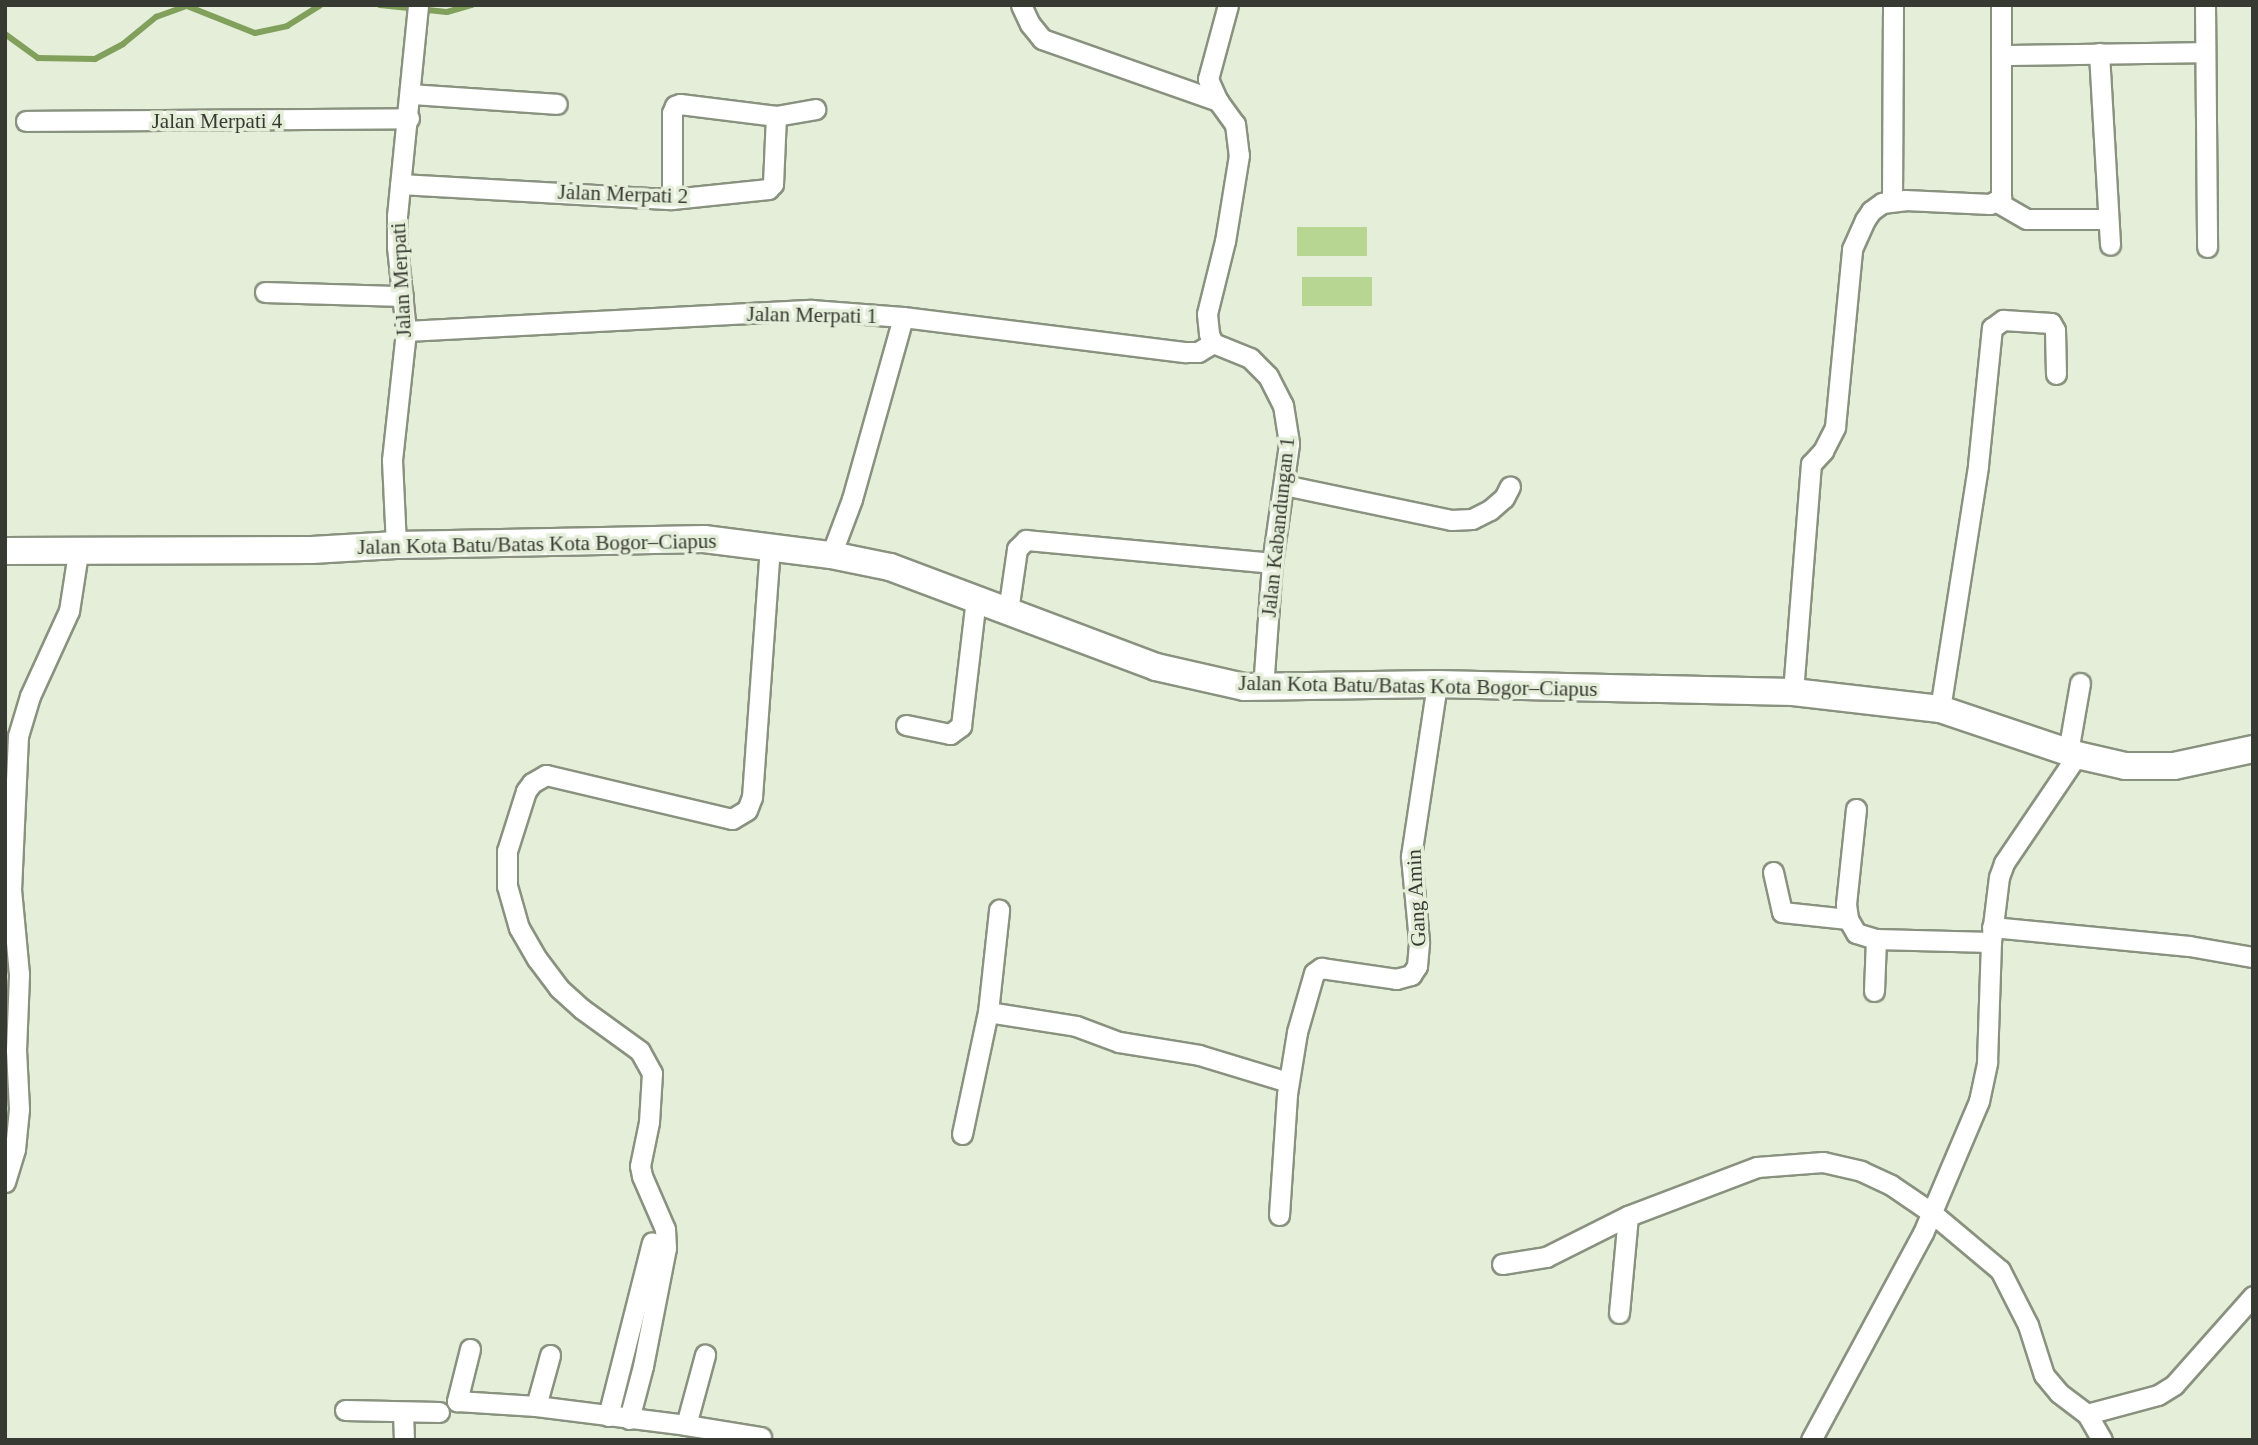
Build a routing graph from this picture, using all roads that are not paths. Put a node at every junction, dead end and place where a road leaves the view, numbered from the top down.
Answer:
1 (1021, 5) edge
2 (1228, 5) edge
3 (1893, 5) edge
4 (2001, 5) edge
5 (2205, 5) edge
6 (417, 11) edge
7 (2205, 52) junction
8 (2099, 53) junction
9 (2001, 55) junction
10 (411, 94) junction
11 (1218, 101) junction
12 (557, 104) dead end
13 (815, 108) dead end
14 (776, 116) junction
15 (409, 118) junction
16 (26, 121) dead end
17 (400, 184) junction
18 (673, 199) junction
19 (1892, 201) junction
20 (1997, 202) junction
21 (2108, 219) junction
22 (2110, 245) dead end
23 (2207, 247) dead end
24 (265, 292) dead end
25 (403, 296) junction
26 (903, 317) junction
27 (406, 331) junction
28 (1213, 343) junction
29 (2056, 374) dead end
30 (1284, 485) junction
31 (1510, 486) dead end
32 (396, 545) junction
33 (770, 547) junction
34 (5, 551) edge
35 (78, 553) junction
36 (831, 555) junction
37 (1272, 563) junction
38 (976, 597) junction
39 (1007, 611) junction
40 (2080, 683) dead end
41 (1437, 684) junction
42 (1263, 689) junction
43 (1793, 692) junction
44 (1940, 709) junction
45 (906, 725) dead end
46 (2253, 749) edge
47 (2073, 753) junction
48 (1856, 809) dead end
49 (1773, 872) dead end
50 (999, 910) dead end
51 (1848, 919) junction
52 (1992, 934) junction
53 (1876, 939) junction
54 (2253, 957) edge
55 (1874, 991) dead end
56 (988, 1012) junction
57 (1288, 1082) junction
58 (962, 1134) dead end
59 (5, 1182) edge
60 (1933, 1213) junction
61 (1279, 1215) dead end
62 (1628, 1216) junction
63 (652, 1242) dead end
64 (1502, 1264) dead end
65 (2253, 1296) edge
66 (1619, 1313) dead end
67 (470, 1349) dead end
68 (550, 1355) dead end
69 (705, 1355) dead end
70 (536, 1406) junction
71 (345, 1410) dead end
72 (403, 1412) junction
73 (439, 1412) dead end
74 (2087, 1414) junction
75 (608, 1416) junction
76 (629, 1419) junction
77 (686, 1425) junction
78 (660, 1431) edge
79 (761, 1437) dead end
80 (404, 1440) edge
81 (1811, 1440) edge
82 (2102, 1440) edge

1 - 11 street
2 - 11 street
3 - 19 street
4 - 9 street
5 - 7 street
6 - 10 street, Jalan Merpati
7 - 8 street
7 - 23 street
8 - 9 street
8 - 21 street
9 - 20 street
10 - 12 street
10 - 15 street, Jalan Merpati
11 - 28 street
13 - 14 street
14 - 18 street, Jalan Merpati 2
14 - 18 street
15 - 16 street, Jalan Merpati 4
15 - 17 street, Jalan Merpati
17 - 18 street, Jalan Merpati 2
17 - 25 street, Jalan Merpati
19 - 20 street
19 - 43 street
20 - 21 street
21 - 22 street
24 - 25 street
25 - 27 street, Jalan Merpati
26 - 27 street, Jalan Merpati 1
26 - 28 street, Jalan Merpati 1
26 - 36 street
27 - 32 street, Jalan Merpati
28 - 30 street, Jalan Kabandungan 1
29 - 44 street
30 - 31 street
30 - 37 street, Jalan Kabandungan 1
32 - 33 main road, Jalan Kota Batu/Batas Kota Bogor–Ciapus
32 - 35 main road, Jalan Kota Batu/Batas Kota Bogor–Ciapus
33 - 36 main road, Jalan Kota Batu/Batas Kota Bogor–Ciapus
33 - 76 street
34 - 35 main road, Jalan Kota Batu/Batas Kota Bogor–Ciapus
35 - 59 street
36 - 38 main road, Jalan Kota Batu/Batas Kota Bogor–Ciapus
37 - 39 street
37 - 42 street, Jalan Kabandungan 1
38 - 39 main road, Jalan Kota Batu/Batas Kota Bogor–Ciapus
38 - 45 street
39 - 42 main road, Jalan Kota Batu/Batas Kota Bogor–Ciapus
40 - 47 street
41 - 42 main road, Jalan Kota Batu/Batas Kota Bogor–Ciapus
41 - 43 main road, Jalan Kota Batu/Batas Kota Bogor–Ciapus
41 - 57 street, Gang Amin
43 - 44 main road, Jalan Kota Batu/Batas Kota Bogor–Ciapus
44 - 47 main road, Jalan Kota Batu/Batas Kota Bogor–Ciapus
46 - 47 main road, Jalan Kota Batu/Batas Kota Bogor–Ciapus
47 - 52 street
48 - 51 street
49 - 51 street
50 - 56 street
51 - 53 street
52 - 53 street
52 - 54 street
52 - 60 street
53 - 55 street
56 - 57 street
56 - 58 street
57 - 61 street, Gang Amin
60 - 62 street
60 - 74 street
60 - 81 street
62 - 64 street
62 - 66 street
63 - 75 street
65 - 74 street
67 - 70 street
68 - 70 street
69 - 77 street
70 - 75 street
71 - 72 street
72 - 73 street
72 - 80 street
74 - 82 street
75 - 76 street
76 - 78 street
77 - 78 street
77 - 79 street

